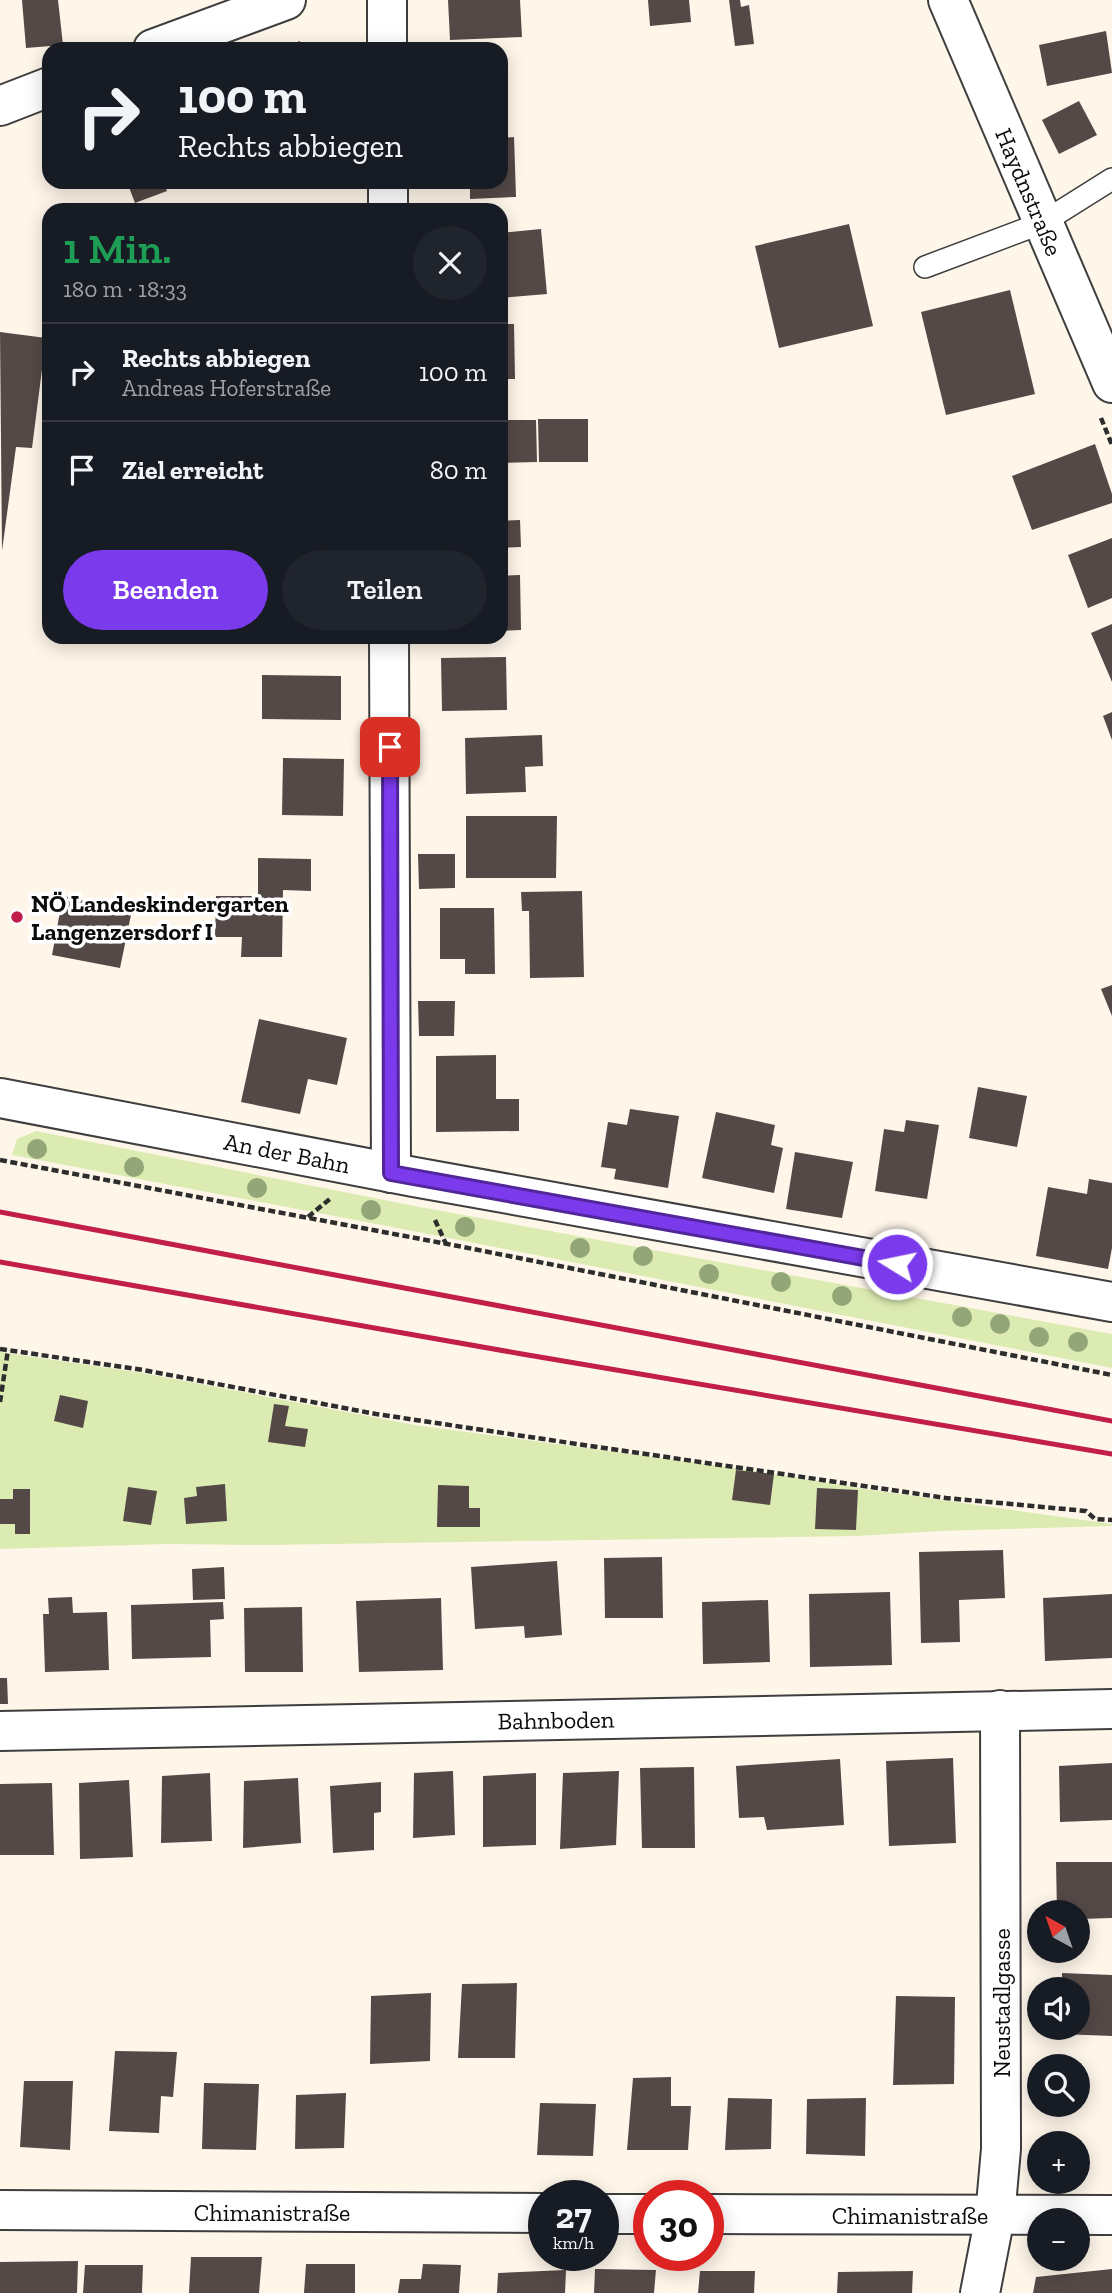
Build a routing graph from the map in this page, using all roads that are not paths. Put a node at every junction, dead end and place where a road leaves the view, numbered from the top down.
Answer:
1 (286, 0) edge
2 (387, 0) edge
3 (948, 0) edge
4 (172, 42) edge
5 (387, 42) edge
6 (42, 91) edge
7 (0, 106) edge
8 (1112, 178) edge
9 (1042, 223) junction
10 (925, 267) dead end
11 (1112, 383) edge
12 (389, 644) edge
13 (0, 1098) edge
14 (391, 1173) junction
15 (1112, 1302) edge
16 (1112, 1709) edge
17 (1000, 1710) junction
18 (0, 1731) edge
19 (0, 2210) edge
20 (528, 2213) edge
21 (724, 2214) edge
22 (1112, 2215) edge
23 (995, 2216) junction
24 (980, 2293) edge

1 - 4 street
2 - 5 street
3 - 9 street, Haydnstraße
6 - 7 street
8 - 9 lane
9 - 10 lane
9 - 11 street, Haydnstraße
12 - 14 street
13 - 14 street, An der Bahn
14 - 15 street, An der Bahn
16 - 17 street, Bahnboden
17 - 18 street, Bahnboden
17 - 23 street, Neustadlgasse
19 - 20 street, Chimanistraße
21 - 23 street, Chimanistraße
22 - 23 street, Chimanistraße
23 - 24 street, Neustadlgasse

